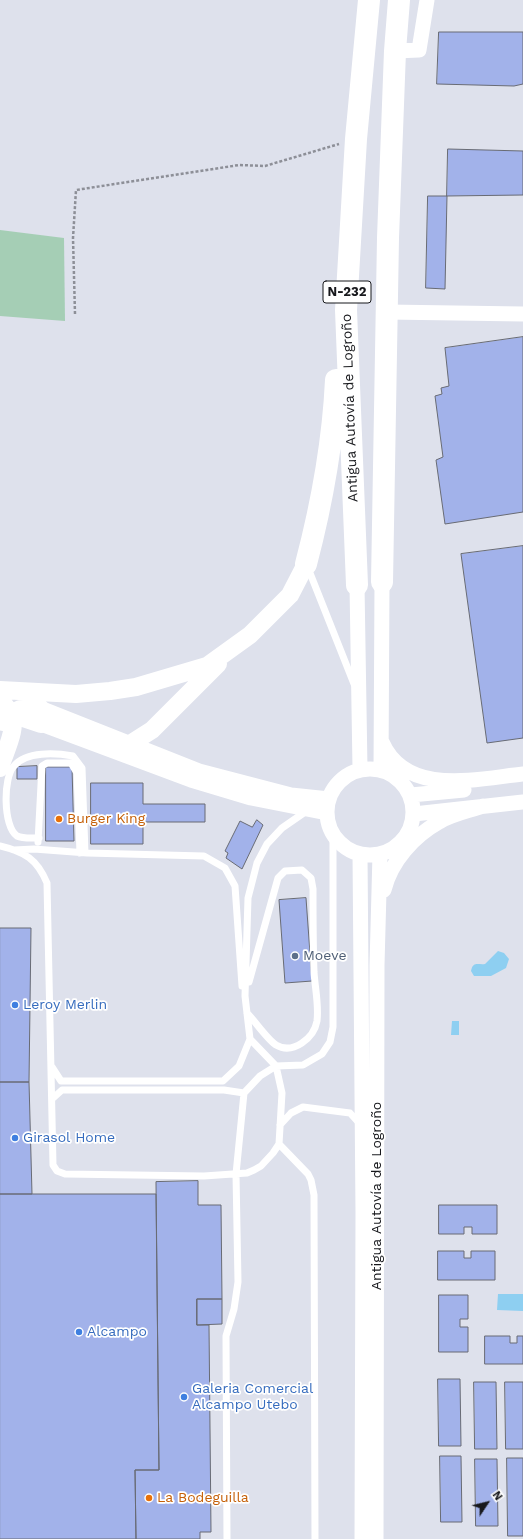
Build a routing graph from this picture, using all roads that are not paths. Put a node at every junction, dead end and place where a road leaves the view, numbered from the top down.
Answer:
1 (399, 0) edge
2 (427, 0) edge
3 (364, 4) edge
4 (395, 51) junction
5 (346, 310) junction
6 (387, 312) junction
7 (523, 314) edge
8 (306, 564) junction
9 (382, 582) joint
10 (357, 585) joint
11 (232, 649) junction
12 (0, 691) edge
13 (359, 695) junction
14 (41, 716) junction
15 (5, 717) edge
16 (382, 741) junction
17 (130, 744) junction
18 (0, 768) edge
19 (360, 769) junction
20 (381, 770) junction
21 (523, 774) edge
22 (523, 784) edge
23 (410, 795) junction
24 (523, 802) edge
25 (328, 806) junction
26 (483, 806) junction
27 (309, 810) junction
28 (414, 814) junction
29 (333, 834) junction
30 (38, 838) junction
31 (0, 846) edge
32 (38, 849) junction
33 (14, 850) junction
34 (82, 853) junction
35 (360, 854) junction
36 (380, 854) junction
37 (380, 906) junction
38 (245, 996) junction
39 (248, 1013) junction
40 (250, 1039) junction
41 (276, 1066) junction
42 (52, 1067) junction
43 (244, 1093) junction
44 (52, 1099) junction
45 (280, 1125) junction
46 (362, 1127) junction
47 (279, 1144) junction
48 (236, 1174) junction
49 (362, 1534) edge
50 (227, 1539) edge
51 (315, 1539) edge
52 (376, 1539) edge

1 - 4 highway, N-232
2 - 4 street
3 - 5 highway, Antigua Autovía de Logroño / N-232
4 - 6 highway, N-232
5 - 8 highway
5 - 10 highway, Antigua Autovía de Logroño / N-232
6 - 7 street
6 - 9 highway, N-232
8 - 11 street
8 - 13 lane
9 - 16 street
10 - 13 street, Antigua Autovía de Logroño
11 - 12 street
11 - 17 street
12 - 14 street
13 - 19 street, Antigua Autovía de Logroño
14 - 15 street
14 - 15 street
14 - 17 street
14 - 27 street
15 - 18 street
16 - 20 street
16 - 21 street
17 - 25 street
19 - 20 street
19 - 25 street
20 - 23 street
22 - 23 street
23 - 28 street
24 - 26 street
25 - 27 street
25 - 29 street
26 - 28 street
26 - 37 street
27 - 38 lane
28 - 36 street
29 - 35 street
29 - 41 lane
30 - 32 lane
30 - 34 lane
30 - 34 lane
31 - 33 lane
32 - 33 lane
32 - 34 lane
33 - 42 lane
34 - 38 lane
35 - 36 street
35 - 46 street, Antigua Autovía de Logroño
36 - 37 street, Antigua Autovía de Logroño
37 - 52 street, Antigua Autovía de Logroño
38 - 39 lane
38 - 39 lane
39 - 40 lane
40 - 41 lane
40 - 42 lane
41 - 43 lane
41 - 45 lane
42 - 44 lane
43 - 44 lane
43 - 48 lane
44 - 48 lane
45 - 46 lane
45 - 47 lane
46 - 49 street, Antigua Autovía de Logroño
47 - 48 lane
47 - 51 lane
48 - 50 lane

